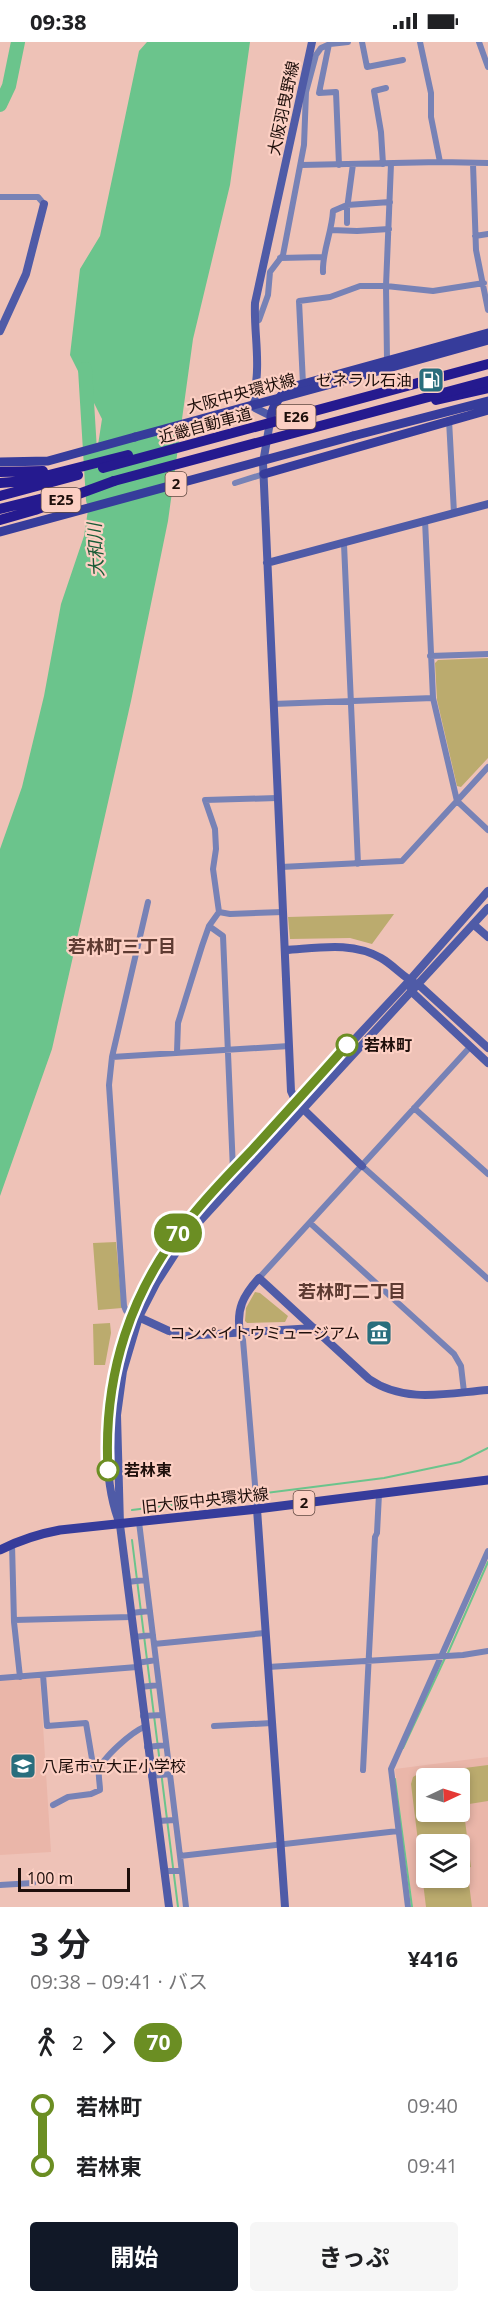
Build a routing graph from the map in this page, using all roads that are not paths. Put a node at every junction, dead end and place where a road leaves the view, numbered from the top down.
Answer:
1 (312, 42) edge
2 (348, 42) edge
3 (362, 42) edge
4 (420, 42) edge
5 (479, 42) edge
6 (329, 44) junction
7 (403, 60) dead end
8 (488, 67) edge
9 (308, 75) junction
10 (387, 88) dead end
11 (440, 162) junction
12 (488, 163) edge
13 (353, 164) junction
14 (387, 164) junction
15 (473, 164) junction
16 (301, 165) junction
17 (339, 165) junction
18 (0, 197) edge
19 (390, 202) junction
20 (44, 204) joint
21 (347, 205) junction
22 (347, 222) dead end
23 (389, 229) junction
24 (331, 230) junction
25 (488, 234) edge
26 (475, 236) junction
27 (323, 257) junction
28 (280, 258) junction
29 (323, 272) dead end
30 (484, 283) junction
31 (386, 286) junction
32 (488, 310) edge
33 (254, 322) junction
34 (0, 331) edge
35 (488, 333) edge
36 (488, 340) edge
37 (387, 360) junction
38 (488, 362) edge
39 (488, 381) edge
40 (303, 384) junction
41 (488, 388) edge
42 (488, 401) edge
43 (488, 410) edge
44 (271, 416) junction
45 (290, 418) junction
46 (344, 419) junction
47 (449, 420) junction
48 (128, 454) junction
49 (0, 462) edge
50 (0, 472) edge
51 (264, 474) junction
52 (114, 481) junction
53 (0, 483) edge
54 (235, 483) dead end
55 (0, 496) edge
56 (488, 504) edge
57 (0, 508) edge
58 (454, 513) junction
59 (0, 520) edge
60 (425, 520) junction
61 (0, 532) edge
62 (344, 544) junction
63 (267, 563) junction
64 (488, 654) edge
65 (430, 656) junction
66 (433, 698) junction
67 (351, 702) junction
68 (273, 704) junction
69 (488, 767) edge
70 (278, 798) junction
71 (457, 801) junction
72 (488, 830) edge
73 (358, 864) junction
74 (281, 867) junction
75 (488, 891) edge
76 (148, 902) dead end
77 (488, 908) edge
78 (219, 912) junction
79 (284, 912) junction
80 (473, 924) junction
81 (209, 926) junction
82 (488, 937) edge
83 (285, 950) junction
84 (409, 981) junction
85 (419, 985) junction
86 (412, 992) junction
87 (289, 1046) junction
88 (470, 1047) junction
89 (227, 1048) junction
90 (488, 1048) edge
91 (177, 1052) junction
92 (112, 1057) junction
93 (488, 1063) edge
94 (299, 1105) junction
95 (414, 1108) junction
96 (362, 1166) junction
97 (233, 1170) junction
98 (488, 1174) edge
99 (310, 1223) junction
100 (259, 1278) junction
101 (488, 1279) edge
102 (135, 1316) junction
103 (314, 1328) junction
104 (240, 1333) junction
105 (488, 1390) edge
106 (464, 1392) junction
107 (488, 1480) edge
108 (379, 1494) junction
109 (257, 1509) junction
110 (139, 1522) junction
111 (120, 1525) junction
112 (12, 1544) junction
113 (0, 1550) edge
114 (488, 1551) edge
115 (146, 1580) junction
116 (130, 1581) junction
117 (150, 1611) junction
118 (133, 1614) junction
119 (14, 1620) junction
120 (265, 1633) junction
121 (153, 1635) junction
122 (137, 1637) junction
123 (154, 1644) junction
124 (488, 1651) edge
125 (445, 1656) junction
126 (156, 1660) junction
127 (368, 1661) junction
128 (139, 1664) junction
129 (268, 1667) junction
130 (43, 1675) junction
131 (20, 1677) junction
132 (0, 1678) edge
133 (159, 1685) junction
134 (143, 1687) junction
135 (162, 1714) junction
136 (146, 1716) junction
137 (272, 1723) junction
138 (144, 1726) junction
139 (214, 1726) dead end
140 (166, 1745) junction
141 (150, 1747) junction
142 (99, 1770) junction
143 (363, 1770) dead end
144 (170, 1774) junction
145 (155, 1775) junction
146 (53, 1805) dead end
147 (175, 1820) junction
148 (161, 1821) junction
149 (398, 1831) junction
150 (280, 1844) junction
151 (180, 1856) junction
152 (168, 1871) junction
153 (181, 1871) junction
154 (33, 1883) dead end
155 (0, 1885) edge
156 (169, 1907) edge
157 (186, 1907) edge
158 (285, 1907) edge
159 (408, 1907) edge

1 - 9 street, 大阪羽曳野線
2 - 6 street
3 - 7 street
4 - 11 street
5 - 8 street
6 - 9 street
6 - 17 street
9 - 16 street
9 - 33 street, 大阪羽曳野線
10 - 14 street
11 - 14 street
11 - 15 street
12 - 15 street
13 - 14 street
13 - 17 street
13 - 21 street
14 - 19 street
15 - 26 street
16 - 17 street
16 - 28 street
18 - 20 street
19 - 21 street
19 - 23 street
20 - 34 street
21 - 22 street
21 - 24 street
23 - 24 street
23 - 31 street
24 - 27 street
25 - 26 street
26 - 30 street
27 - 28 street
27 - 29 street
28 - 33 street
30 - 31 street
30 - 32 street
31 - 37 street
31 - 40 street
33 - 44 street, 大阪羽曳野線
35 - 37 main road
36 - 49 main road, 大阪中央環状線, bridge
37 - 40 main road
38 - 45 highway, 近畿自動車道 / E26, bridge
39 - 46 highway, 近畿自動車道 / E26, bridge
40 - 44 main road
41 - 46 highway, bridge
42 - 61 main road, 2, bridge
43 - 47 main road
44 - 51 street
45 - 48 highway, E26, bridge
45 - 55 highway, 近畿自動車道 / E26, bridge
46 - 52 highway, 近畿自動車道 / E26, bridge
47 - 51 main road
47 - 58 street
48 - 50 highway, E26
48 - 53 highway, E26
51 - 54 street
51 - 63 street
52 - 57 highway, 近畿自動車道 / E26
52 - 59 highway, E25
56 - 58 street
58 - 60 street
60 - 62 street
60 - 65 street
62 - 63 street
62 - 67 street
63 - 68 street
64 - 65 street
65 - 66 street
66 - 67 street
66 - 71 street
67 - 68 street
67 - 73 street
68 - 70 street
69 - 71 street
70 - 74 street
70 - 78 street
71 - 72 street
71 - 73 street
73 - 74 street
74 - 79 street
75 - 84 street
76 - 92 street
77 - 80 street
78 - 79 street
78 - 81 street
79 - 83 street
80 - 82 street
80 - 85 street
81 - 89 street
81 - 91 street
83 - 84 street
83 - 87 street
84 - 85 street
84 - 86 street
84 - 94 street
85 - 86 street
85 - 90 street
86 - 88 street
86 - 94 street
87 - 89 street
87 - 94 street
88 - 93 street
88 - 95 street
89 - 91 street
89 - 97 street
91 - 92 street
92 - 102 street
94 - 96 street
94 - 97 street
94 - 102 street
95 - 96 street
95 - 98 street
96 - 99 street
96 - 101 street
97 - 102 street
99 - 100 street
99 - 106 street
100 - 103 street
100 - 104 street
102 - 104 street
102 - 111 street
103 - 104 street
103 - 106 street
104 - 109 street
105 - 106 street
107 - 108 main road, 旧大阪中央環状線 / 2
108 - 109 main road, 旧大阪中央環状線 / 2
108 - 127 street
109 - 110 main road, 旧大阪中央環状線 / 2
109 - 120 street
110 - 111 main road, 旧大阪中央環状線 / 2
110 - 115 street
111 - 112 main road, 旧大阪中央環状線 / 2
111 - 116 street
112 - 113 main road, 旧大阪中央環状線 / 2
112 - 119 street
114 - 125 street
115 - 116 street
115 - 117 street
116 - 118 street
117 - 118 street
117 - 121 street
118 - 119 street
118 - 122 street
119 - 131 street
120 - 123 street
120 - 129 street
121 - 122 street
121 - 123 street
122 - 128 street
123 - 126 street
124 - 125 street
125 - 127 street
125 - 149 street
126 - 128 street
126 - 133 street
127 - 129 street
127 - 143 street
128 - 130 street
128 - 134 street
129 - 137 street
130 - 131 street
130 - 142 street
131 - 132 street
133 - 134 street
133 - 135 street
134 - 136 street
135 - 136 street
135 - 140 street
136 - 138 street
137 - 139 street
137 - 150 street
138 - 141 street
138 - 142 street
140 - 141 street
140 - 144 street
141 - 145 street
142 - 146 street
144 - 145 street
144 - 147 street
145 - 148 street
147 - 148 street
147 - 151 street
148 - 152 street
149 - 150 street
149 - 159 street
150 - 151 street
150 - 158 street
151 - 153 street
152 - 153 street
152 - 156 street
153 - 157 street
154 - 155 street

